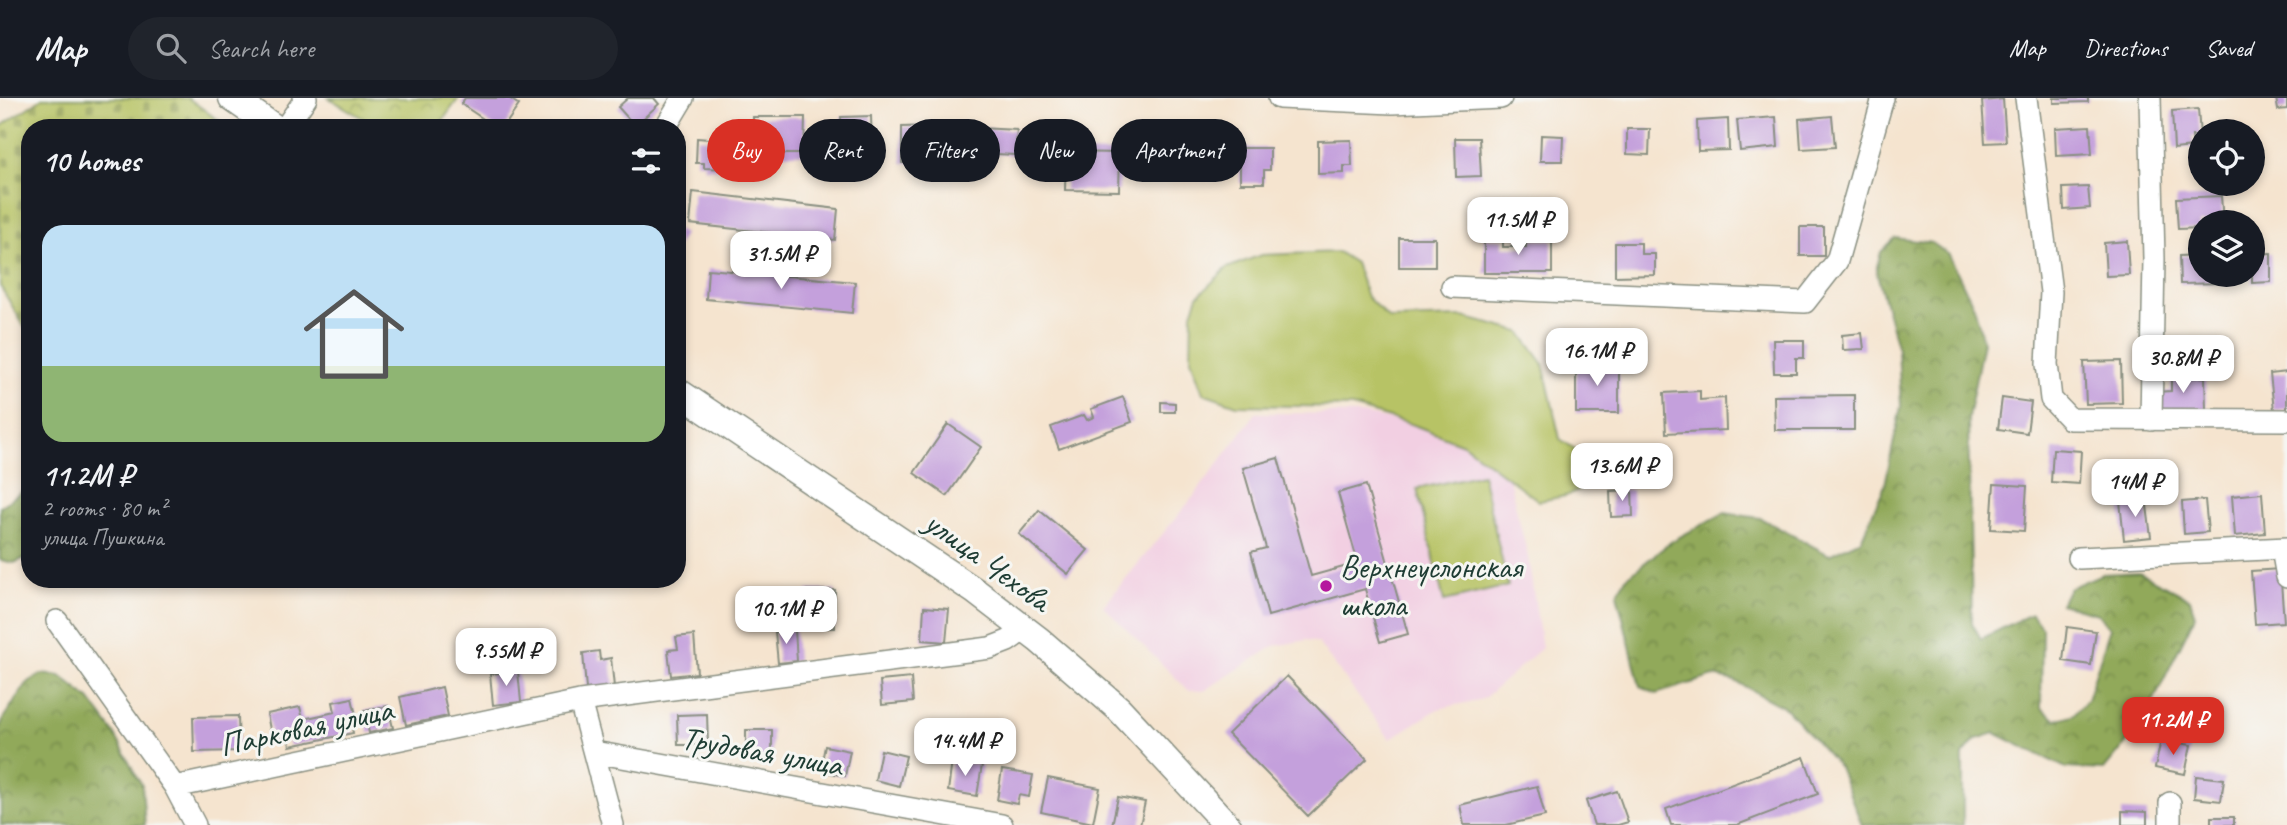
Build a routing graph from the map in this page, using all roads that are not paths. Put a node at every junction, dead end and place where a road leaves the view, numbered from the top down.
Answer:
1 (232, 98) edge
2 (306, 98) edge
3 (683, 98) edge
4 (1279, 98) edge
5 (1501, 98) edge
6 (1883, 98) edge
7 (2026, 98) edge
8 (2150, 98) edge
9 (262, 119) edge
10 (291, 119) edge
11 (670, 119) edge
12 (1452, 287) dead end
13 (686, 397) edge
14 (2151, 420) junction
15 (2287, 420) edge
16 (2285, 548) edge
17 (2080, 558) dead end
18 (2287, 577) edge
19 (57, 621) dead end
20 (1025, 629) junction
21 (580, 701) junction
22 (594, 752) junction
23 (175, 787) junction
24 (2170, 803) dead end
25 (977, 823) edge
26 (195, 825) edge
27 (613, 825) edge
28 (1002, 825) edge
29 (1227, 825) edge
30 (2170, 825) edge

1 - 9 street
2 - 10 street
3 - 11 street
4 - 5 street
6 - 12 street
7 - 14 street
8 - 14 street
13 - 20 street, улица Чехова
14 - 15 street
16 - 17 street
16 - 18 street
19 - 23 street
20 - 21 street, Парковая улица
20 - 29 street, улица Чехова
21 - 22 street
21 - 23 street, Парковая улица
22 - 25 street, Трудовая улица
22 - 27 street
23 - 26 street
24 - 30 street
25 - 28 street, Трудовая улица

